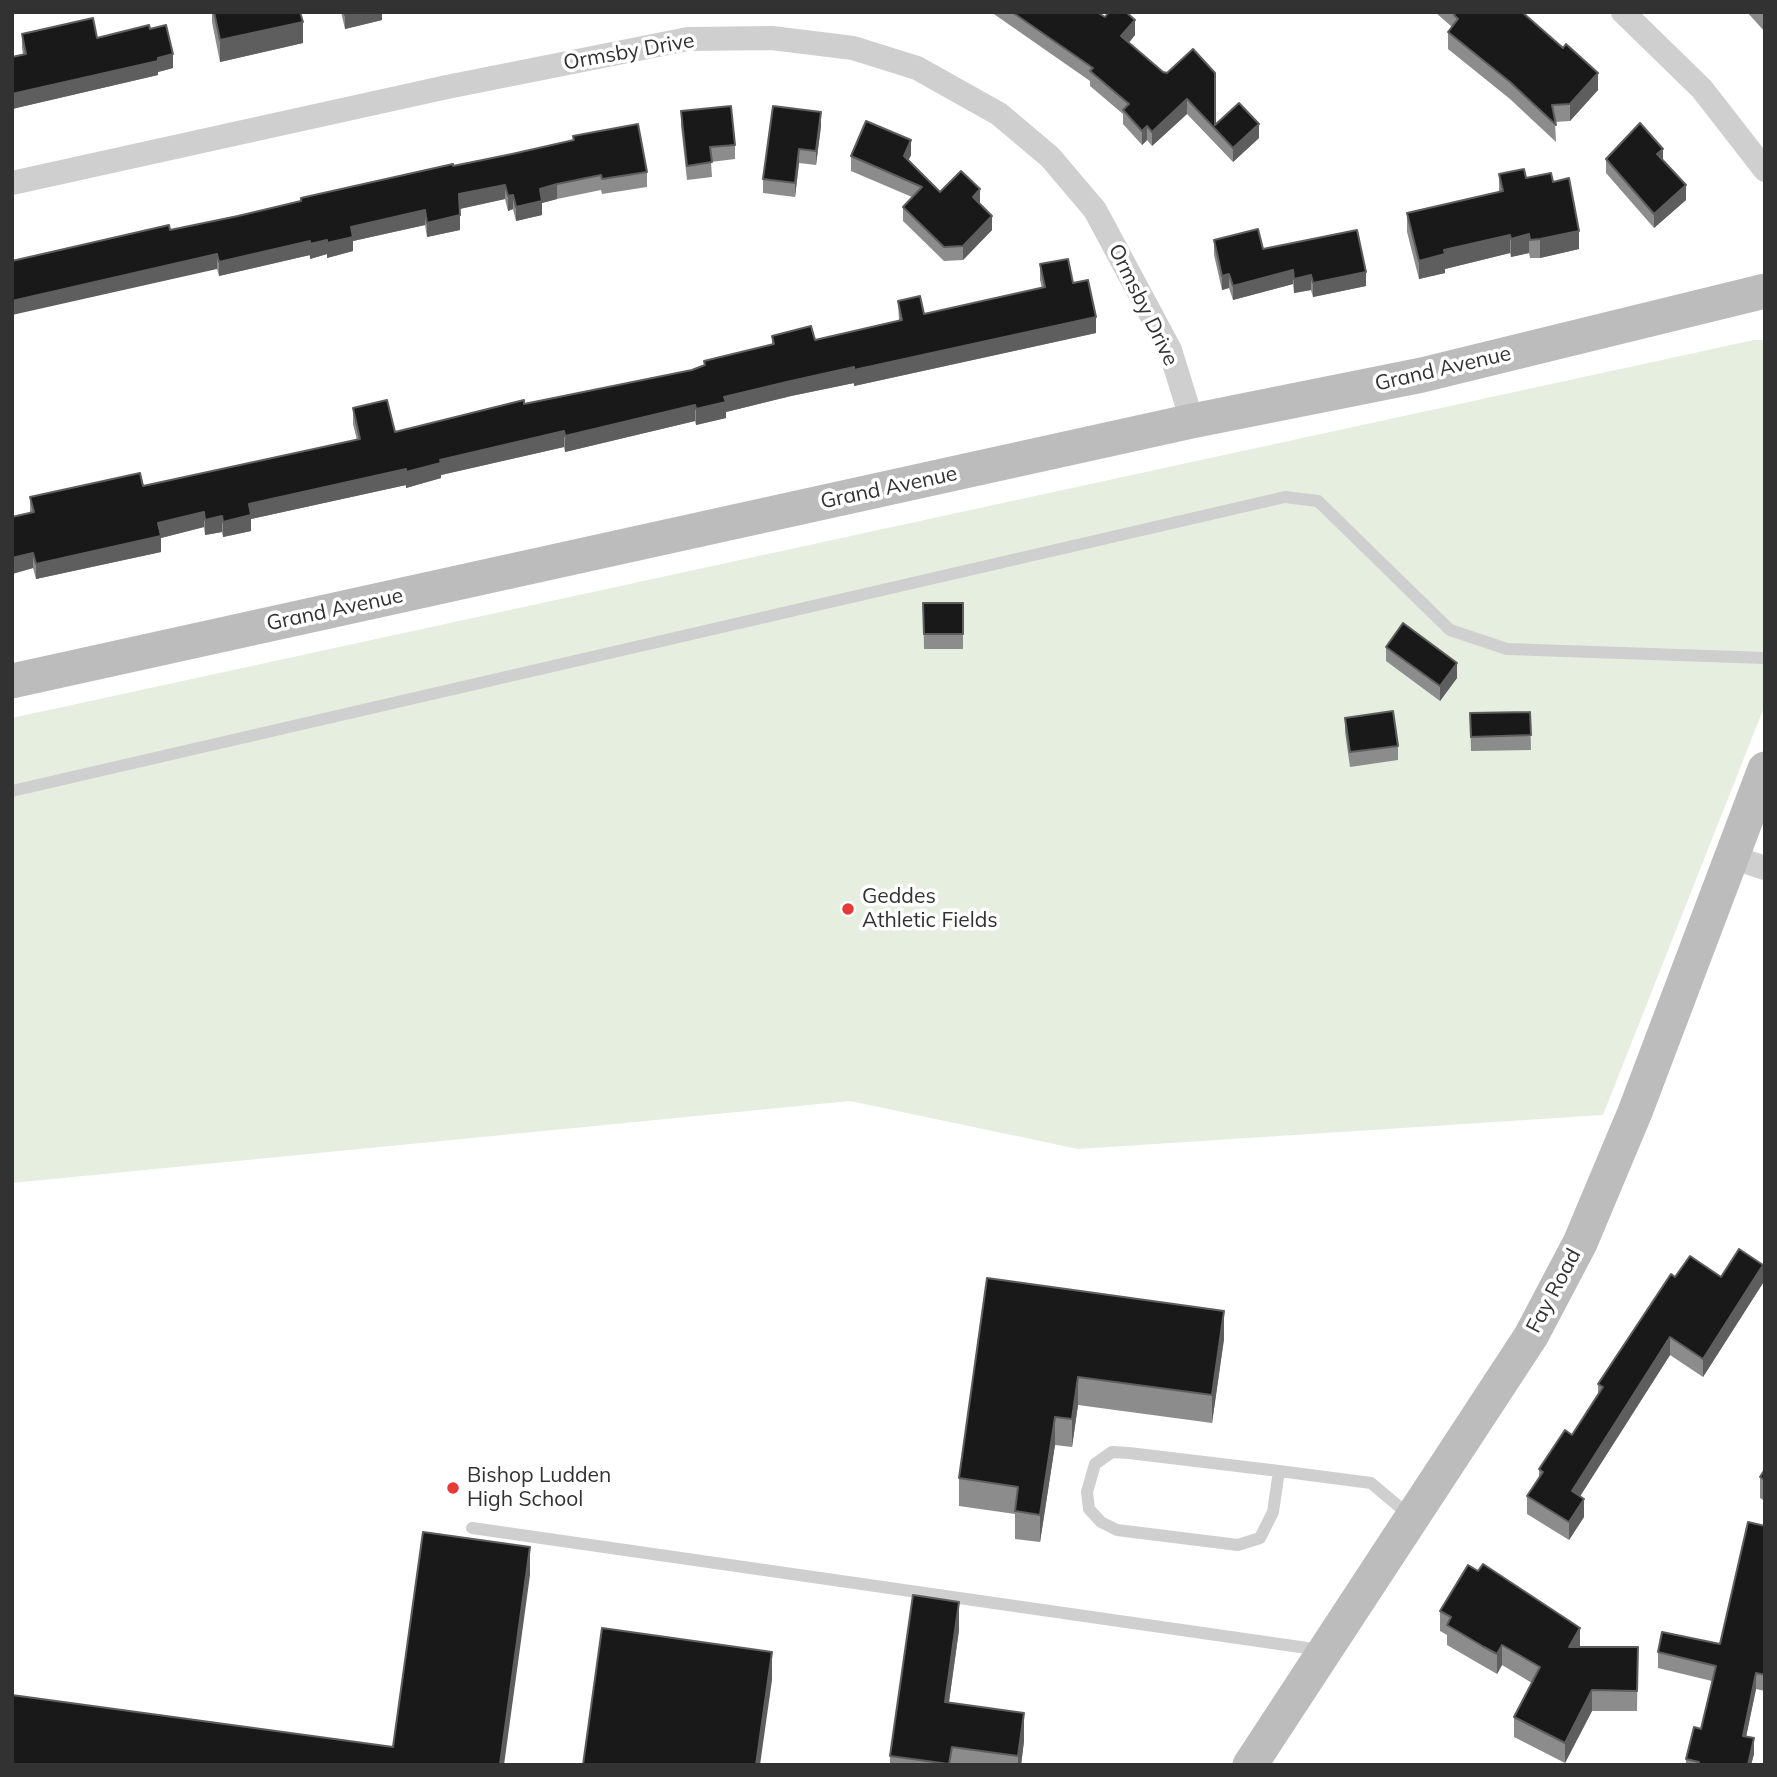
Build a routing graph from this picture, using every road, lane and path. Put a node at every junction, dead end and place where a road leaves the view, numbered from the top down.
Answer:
1 (1623, 12) edge
2 (1765, 170) edge
3 (12, 183) edge
4 (1765, 291) edge
5 (1192, 421) junction
6 (1765, 657) edge
7 (12, 681) edge
8 (1765, 769) edge
9 (12, 791) edge
10 (1758, 808) edge
11 (1732, 857) junction
12 (1765, 867) edge
13 (1279, 1471) junction
14 (1412, 1517) junction
15 (472, 1528) dead end
16 (1325, 1650) junction
17 (1250, 1765) edge

1 - 2 street
3 - 5 street, Ormsby Drive
4 - 5 street, Grand Avenue
5 - 7 street, Grand Avenue
6 - 9 lane
8 - 10 street, Fay Road
10 - 11 street, Fay Road
11 - 12 street
11 - 14 street, Fay Road
13 - 13 lane
13 - 14 lane
14 - 16 street, Fay Road
15 - 16 lane
16 - 17 street, Fay Road

